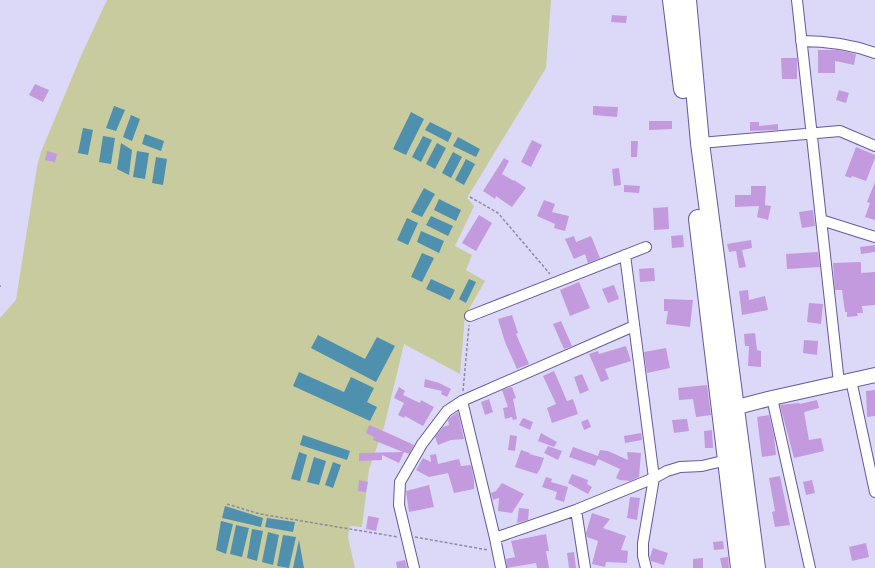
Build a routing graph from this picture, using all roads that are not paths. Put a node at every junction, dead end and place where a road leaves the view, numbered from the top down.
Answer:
1 (672, 0) edge
2 (687, 0) edge
3 (797, 0) edge
4 (801, 41) junction
5 (875, 53) edge
6 (812, 134) junction
7 (700, 143) junction
8 (875, 146) edge
9 (821, 220) junction
10 (875, 237) edge
11 (646, 247) dead end
12 (625, 255) junction
13 (470, 316) road end
14 (634, 326) junction
15 (875, 375) edge
16 (845, 382) junction
17 (772, 398) junction
18 (462, 401) junction
19 (729, 410) junction
20 (727, 460) junction
21 (654, 478) junction
22 (875, 492) edge
23 (576, 510) junction
24 (495, 538) junction
25 (414, 568) edge
26 (501, 568) edge
27 (585, 568) edge
28 (646, 568) edge
29 (740, 568) edge
30 (756, 568) edge
31 (810, 568) edge

1 - 19 highway
2 - 7 highway
3 - 4 street
4 - 5 street
4 - 6 street
6 - 7 street
6 - 8 street
6 - 9 street
7 - 19 highway
9 - 10 street
9 - 16 street
11 - 12 street
12 - 13 street
12 - 14 street
14 - 18 street
14 - 21 street
15 - 16 street
16 - 17 street
16 - 22 street
17 - 19 street
17 - 31 street
18 - 24 street
18 - 25 street
19 - 20 highway
19 - 30 highway
20 - 21 street
20 - 29 highway
21 - 23 street
21 - 28 street
23 - 24 street
23 - 27 street
24 - 26 street

